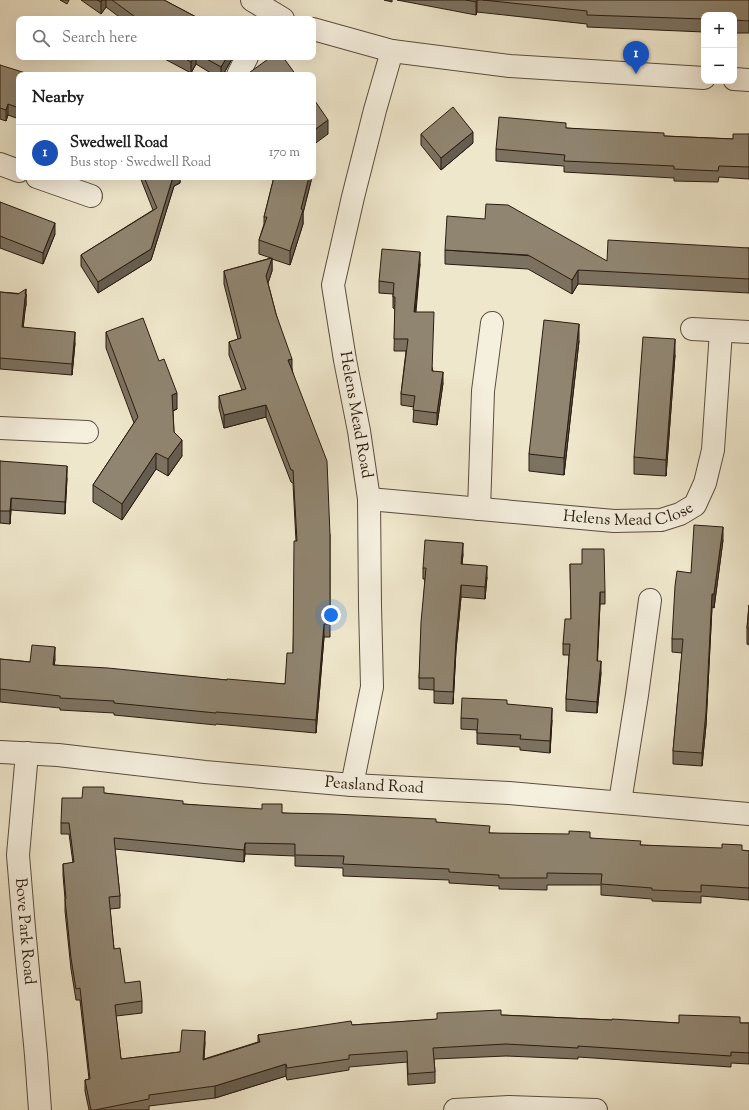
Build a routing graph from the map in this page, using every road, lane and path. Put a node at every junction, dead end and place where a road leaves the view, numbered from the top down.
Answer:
1 (316, 30) edge
2 (392, 51) junction
3 (246, 60) edge
4 (240, 72) edge
5 (701, 78) edge
6 (737, 79) edge
7 (749, 80) edge
8 (0, 164) edge
9 (16, 170) edge
10 (46, 180) edge
11 (91, 196) dead end
12 (492, 323) dead end
13 (692, 330) dead end
14 (721, 331) junction
15 (749, 332) edge
16 (0, 428) edge
17 (87, 432) dead end
18 (370, 499) junction
19 (479, 509) junction
20 (650, 600) dead end
21 (0, 752) edge
22 (27, 753) junction
23 (352, 785) junction
24 (620, 802) junction
25 (749, 814) edge
26 (40, 1110) edge
27 (455, 1110) edge
28 (596, 1110) edge

1 - 2 street
2 - 5 street
2 - 18 street, Helens Mead Road
3 - 4 street
6 - 7 street
8 - 9 street
10 - 11 street
12 - 19 street
13 - 14 street
14 - 15 street
14 - 19 street, Helens Mead Close
16 - 17 street
18 - 19 street, Helens Mead Close
18 - 23 street, Helens Mead Road
20 - 24 street
21 - 22 street, Peasland Road
22 - 23 street, Peasland Road
22 - 26 street, Bove Park Road
23 - 24 street, Peasland Road
24 - 25 street, Peasland Road
27 - 28 street

